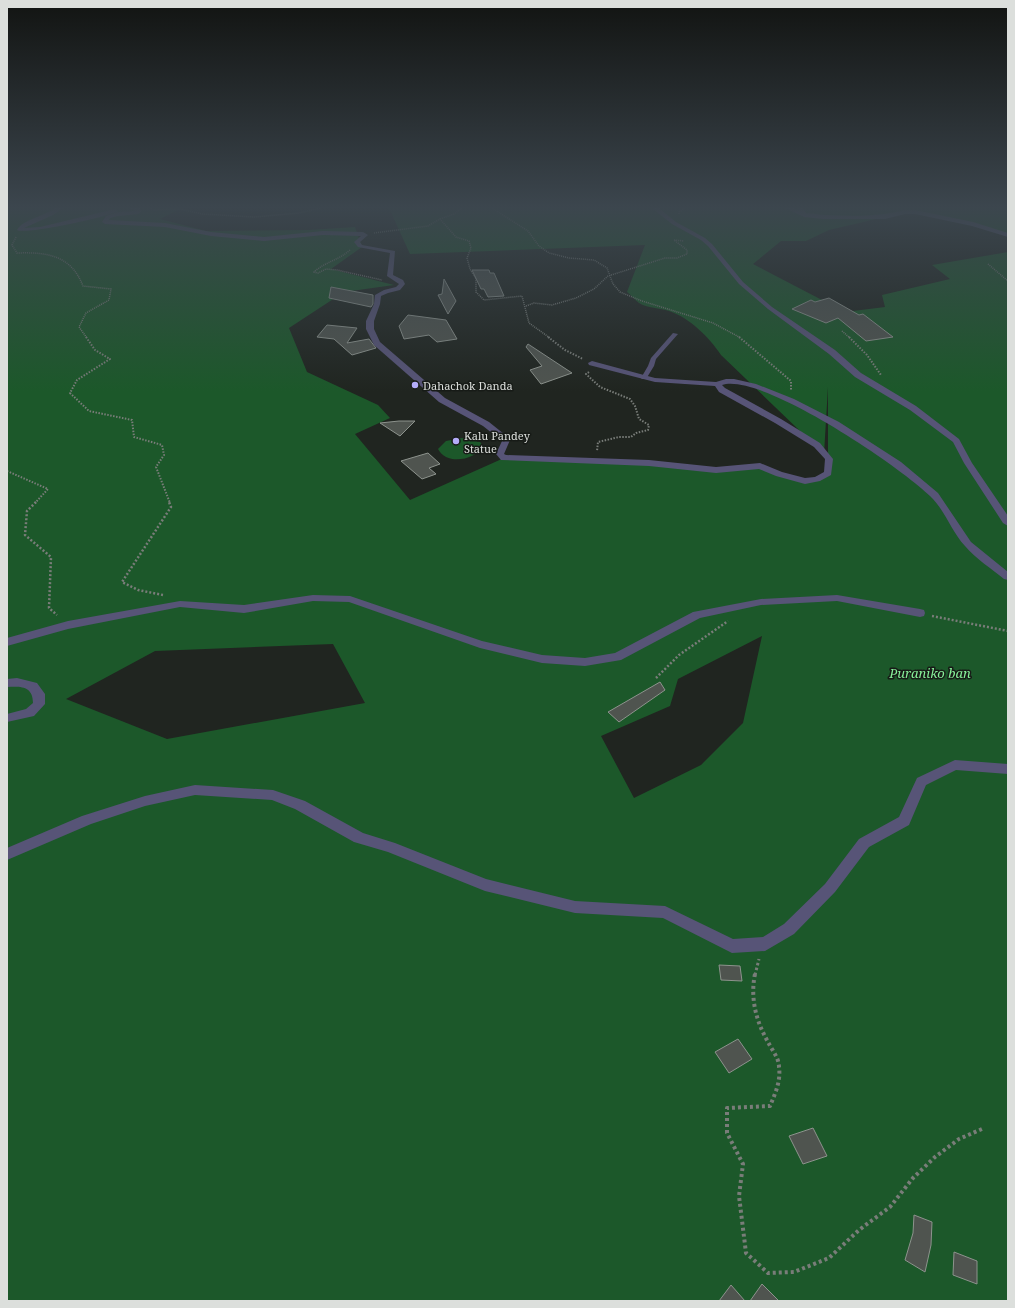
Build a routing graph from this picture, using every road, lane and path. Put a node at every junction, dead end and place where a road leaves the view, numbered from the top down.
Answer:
1 (73, 269) edge
2 (318, 269) edge
3 (326, 269) edge
4 (326, 269) edge
5 (391, 269) edge
6 (470, 269) edge
7 (607, 269) edge
8 (630, 269) edge
9 (730, 269) edge
10 (994, 269) edge
11 (608, 276) junction
12 (1008, 281) edge
13 (400, 286) junction
14 (526, 306) junction
15 (842, 331) dead end
16 (675, 334) dead end
17 (594, 364) junction
18 (644, 378) junction
19 (717, 384) junction
20 (896, 399) junction
21 (791, 400) junction
22 (595, 460) junction
23 (7, 471) edge
24 (1008, 523) edge
25 (1008, 577) edge
26 (168, 596) dead end
27 (920, 613) joint
28 (734, 618) dead end
29 (68, 625) junction
30 (1008, 631) edge
31 (7, 642) edge
32 (656, 678) dead end
33 (7, 683) edge
34 (7, 718) edge
35 (1008, 769) edge
36 (7, 854) edge
37 (765, 944) junction
38 (982, 1129) dead end

1 - 26 path
2 - 3 path
4 - 13 path
5 - 13 street
6 - 14 path
7 - 11 path
8 - 11 path
9 - 20 street
10 - 12 path
11 - 14 path
11 - 21 path
13 - 22 street
14 - 17 path
15 - 20 path
16 - 18 lane
17 - 18 street
17 - 22 path
18 - 19 street
19 - 21 street
19 - 22 street
20 - 24 street
21 - 25 street
23 - 29 path
27 - 29 street
27 - 30 path
28 - 32 path
29 - 31 street
33 - 34 street
35 - 37 street
36 - 37 street
37 - 38 path

